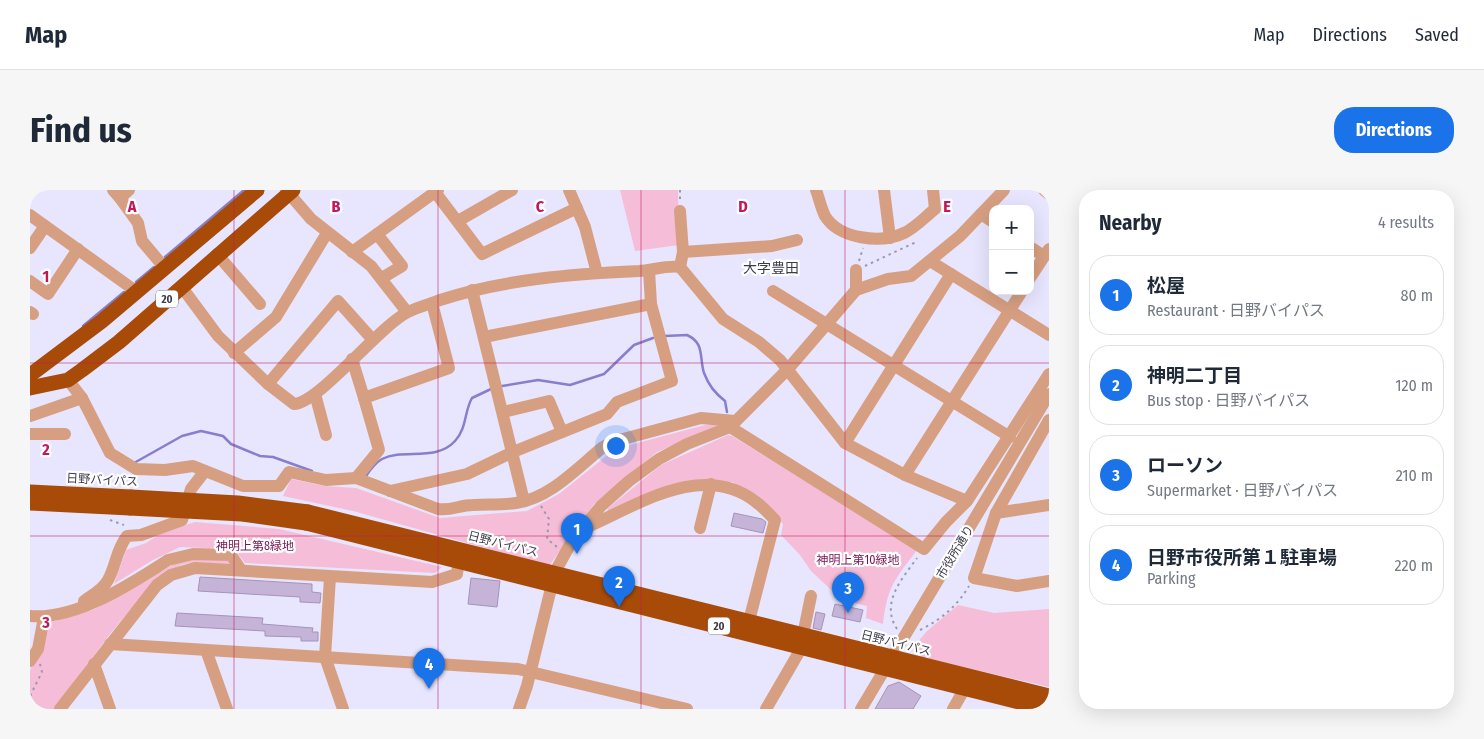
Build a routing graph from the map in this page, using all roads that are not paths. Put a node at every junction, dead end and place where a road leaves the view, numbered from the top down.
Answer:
1 (257, 190) edge
2 (512, 190) edge
3 (568, 190) edge
4 (816, 190) edge
5 (884, 190) edge
6 (933, 190) edge
7 (1004, 190) edge
8 (1044, 190) edge
9 (290, 191) edge
10 (437, 191) edge
11 (121, 193) edge
12 (1049, 194) edge
13 (577, 208) junction
14 (680, 211) dead end
15 (981, 214) junction
16 (30, 215) edge
17 (989, 219) edge
18 (458, 221) junction
19 (45, 226) junction
20 (327, 233) junction
21 (377, 234) junction
22 (890, 238) junction
23 (798, 240) dead end
24 (30, 248) edge
25 (1034, 248) edge
26 (78, 249) junction
27 (352, 252) junction
28 (683, 252) junction
29 (1047, 253) edge
30 (217, 254) junction
31 (930, 262) junction
32 (164, 267) junction
33 (680, 267) junction
34 (649, 270) junction
35 (856, 270) road end
36 (1034, 272) edge
37 (597, 273) junction
38 (951, 274) junction
39 (382, 278) junction
40 (30, 281) edge
41 (181, 286) junction
42 (472, 290) junction
43 (856, 290) junction
44 (773, 291) dead end
45 (137, 292) junction
46 (1020, 295) edge
47 (432, 303) junction
48 (260, 304) dead end
49 (651, 304) junction
50 (1010, 311) junction
51 (407, 312) junction
52 (826, 325) junction
53 (1049, 335) edge
54 (484, 337) junction
55 (373, 340) junction
56 (234, 353) junction
57 (352, 359) junction
58 (892, 366) junction
59 (788, 369) junction
60 (1049, 374) edge
61 (31, 376) edge
62 (68, 380) junction
63 (268, 384) junction
64 (315, 394) junction
65 (1049, 394) edge
66 (82, 398) junction
67 (364, 398) junction
68 (951, 402) junction
69 (503, 412) junction
70 (30, 416) edge
71 (1049, 420) edge
72 (732, 424) junction
73 (562, 432) junction
74 (30, 434) edge
75 (65, 434) dead end
76 (326, 435) dead end
77 (1010, 437) junction
78 (845, 443) junction
79 (513, 452) junction
80 (204, 470) junction
81 (905, 475) junction
82 (356, 478) junction
83 (711, 484) junction
84 (389, 491) junction
85 (30, 492) edge
86 (530, 499) junction
87 (30, 502) edge
88 (130, 502) junction
89 (968, 502) junction
90 (1049, 505) edge
91 (996, 513) junction
92 (307, 517) junction
93 (700, 528) dead end
94 (580, 530) junction
95 (459, 560) junction
96 (240, 570) junction
97 (330, 577) junction
98 (554, 578) junction
99 (1049, 581) edge
100 (811, 596) dead end
101 (76, 607) junction
102 (30, 616) edge
103 (44, 617) junction
104 (749, 621) junction
105 (803, 641) junction
106 (110, 644) junction
107 (206, 650) junction
108 (325, 657) junction
109 (30, 661) edge
110 (888, 663) junction
111 (94, 664) junction
112 (530, 670) junction
113 (965, 688) junction
114 (1049, 696) edge
115 (60, 709) edge
116 (110, 709) edge
117 (227, 709) edge
118 (344, 709) edge
119 (519, 709) edge
120 (687, 709) edge
121 (766, 709) edge
122 (861, 709) edge
123 (953, 709) edge
124 (1047, 709) edge

1 - 32 highway, 20
2 - 18 street
3 - 13 street
4 - 22 street
5 - 22 street
6 - 22 street
7 - 15 street
8 - 12 street
9 - 20 street
9 - 30 highway, 20
10 - 18 street
10 - 21 street
11 - 32 street
13 - 18 street
13 - 37 street
14 - 28 street
15 - 17 street
15 - 31 street
16 - 19 street
19 - 24 street
19 - 26 street
20 - 27 street
20 - 56 street
21 - 27 street
21 - 39 street
23 - 28 street
25 - 29 street
26 - 40 street
26 - 45 street
27 - 39 street
28 - 33 street
29 - 36 street
30 - 41 highway, 20
30 - 48 street
31 - 38 street
31 - 43 street
32 - 45 highway, 20
33 - 34 street
33 - 59 street
34 - 37 street
34 - 49 street
35 - 43 street
37 - 42 street
38 - 50 street
38 - 58 street
39 - 51 street
41 - 56 street
41 - 62 highway, 20
42 - 47 street
42 - 54 street
43 - 52 street
44 - 52 street
45 - 61 highway, 20
46 - 50 street
47 - 51 street
47 - 67 street
49 - 54 street
49 - 73 street
50 - 53 street
50 - 68 street
51 - 55 street
52 - 58 street
52 - 59 street
54 - 69 street
55 - 57 street
55 - 63 street
56 - 63 street
57 - 64 street
57 - 67 street
58 - 68 street
58 - 78 street
59 - 72 street
59 - 78 street
60 - 77 street
61 - 62 highway, 20
62 - 66 street
63 - 64 street
64 - 76 street
65 - 110 street, 市役所通り
66 - 70 street
66 - 80 street
67 - 82 street
68 - 77 street
68 - 81 street
69 - 73 street
69 - 79 street
71 - 91 street
72 - 86 street
72 - 89 street
72 - 94 street
73 - 79 street
74 - 75 street
77 - 89 street
78 - 81 street
79 - 84 street
79 - 86 street
80 - 82 street
80 - 101 street
81 - 89 street
82 - 84 street
83 - 93 street
83 - 94 street
83 - 104 street
84 - 86 street
85 - 88 highway, 日野バイパス / 20
87 - 88 highway, 日野バイパス / 20
88 - 92 highway, 日野バイパス / 20, bridge
90 - 91 street
91 - 99 street
92 - 95 highway, 日野バイパス / 20
92 - 98 highway, 日野バイパス / 20
94 - 98 street
95 - 97 street
95 - 98 highway, 日野バイパス / 20
96 - 97 street
96 - 101 street
96 - 106 street
97 - 108 street
98 - 104 highway, 日野バイパス / 20
98 - 105 highway, 日野バイパス / 20
98 - 112 street
100 - 105 street
101 - 103 street
102 - 103 street
103 - 109 street
104 - 105 highway, 日野バイパス / 20
105 - 110 highway, 日野バイパス / 20
105 - 121 street
106 - 107 street
106 - 111 street
107 - 108 street
107 - 117 street
108 - 112 street
108 - 118 street
110 - 113 highway, 日野バイパス / 20
110 - 114 highway, 日野バイパス / 20
110 - 122 street, 市役所通り
111 - 115 street
111 - 116 street
112 - 119 street
112 - 120 street
113 - 123 street
113 - 124 highway, 日野バイパス / 20

